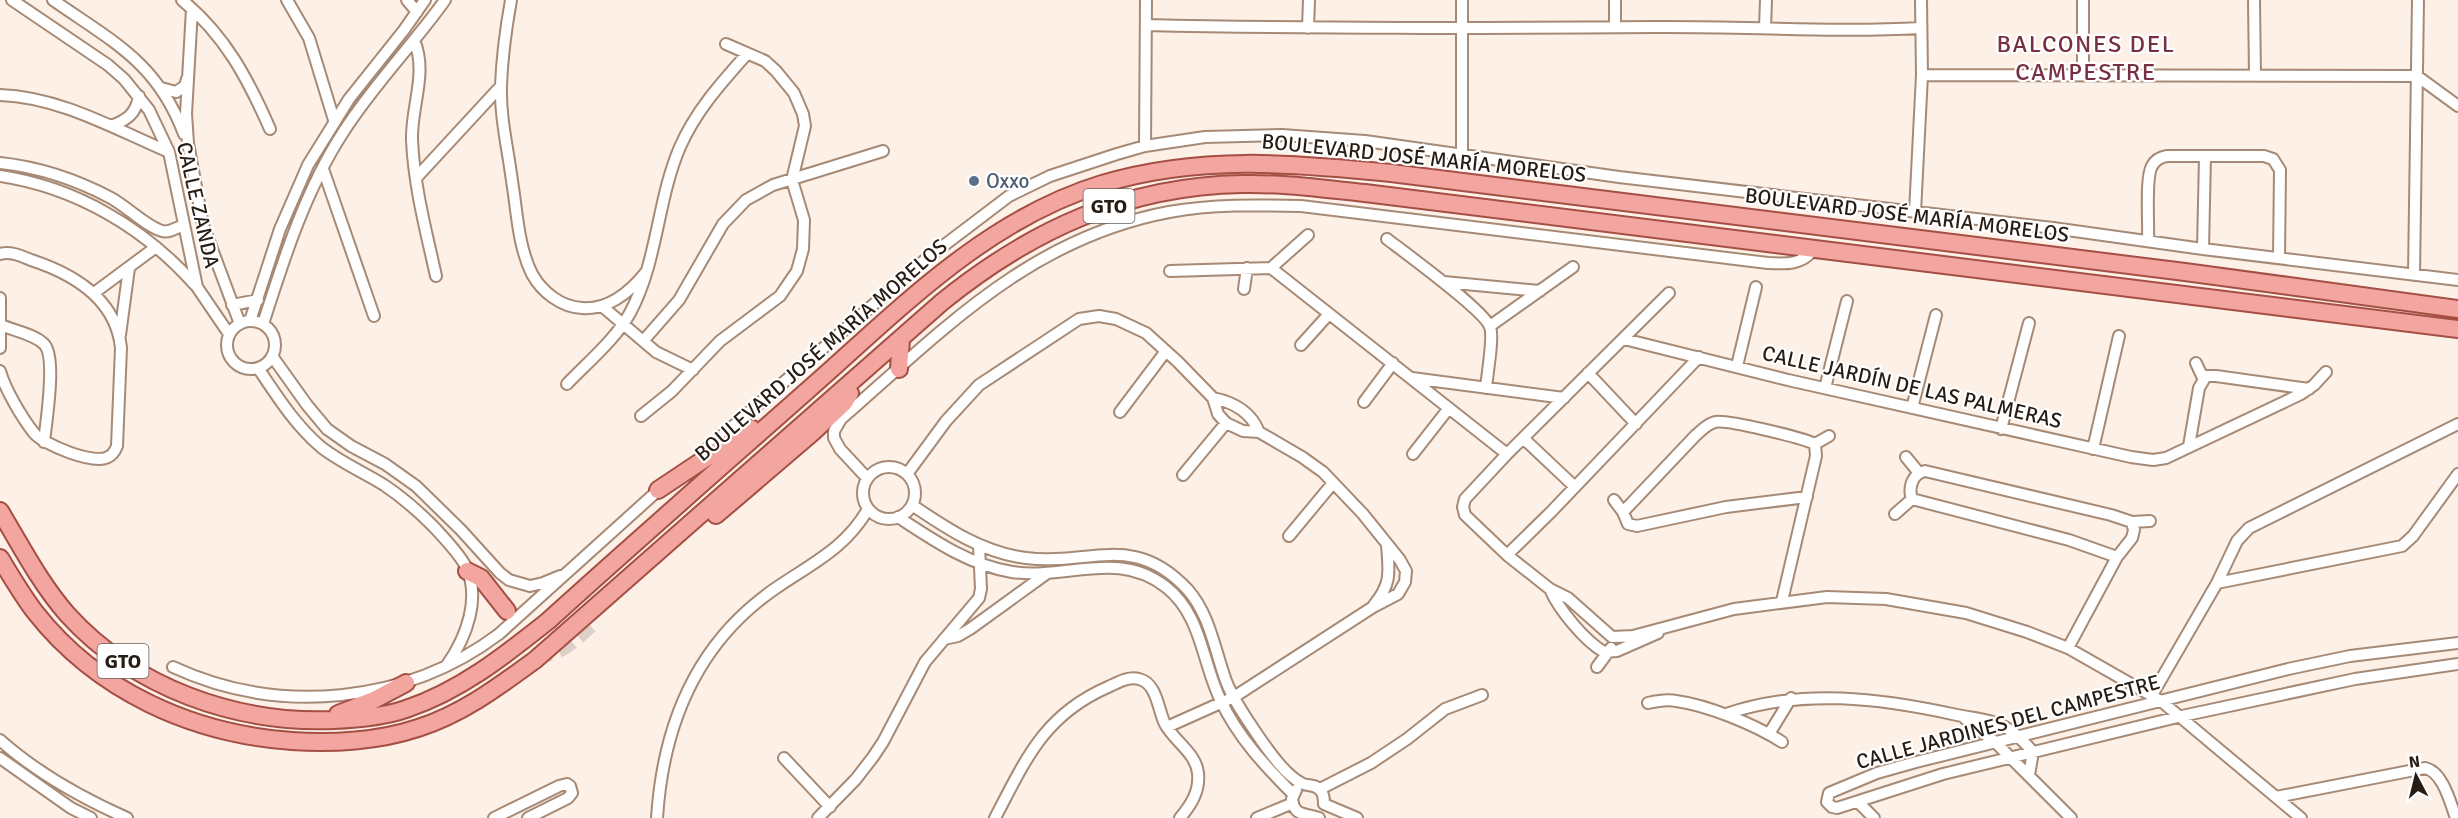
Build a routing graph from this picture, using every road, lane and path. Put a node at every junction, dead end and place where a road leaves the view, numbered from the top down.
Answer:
1 (12, 0) edge
2 (53, 0) edge
3 (182, 0) edge
4 (407, 0) edge
5 (425, 0) edge
6 (445, 0) edge
7 (511, 0) edge
8 (1146, 0) edge
9 (1309, 0) edge
10 (1462, 0) edge
11 (1615, 0) edge
12 (1766, 0) edge
13 (1921, 0) edge
14 (2083, 0) edge
15 (2254, 0) edge
16 (2418, 0) edge
17 (292, 2) edge
18 (192, 9) junction
19 (417, 12) junction
20 (1146, 25) junction
21 (1615, 27) junction
22 (1308, 28) junction
23 (1462, 28) junction
24 (1766, 28) junction
25 (1921, 28) junction
26 (414, 40) junction
27 (726, 44) dead end
28 (746, 54) junction
29 (189, 70) junction
30 (2083, 74) junction
31 (1922, 75) junction
32 (2255, 75) junction
33 (2417, 76) junction
34 (0, 84) edge
35 (501, 86) junction
36 (161, 88) junction
37 (0, 95) edge
38 (13, 95) junction
39 (139, 96) junction
40 (2458, 106) edge
41 (334, 120) junction
42 (111, 126) junction
43 (270, 129) dead end
44 (188, 143) junction
45 (1145, 146) junction
46 (883, 151) dead end
47 (169, 152) junction
48 (1462, 155) junction
49 (2205, 156) junction
50 (0, 163) edge
51 (322, 169) junction
52 (0, 176) edge
53 (416, 178) junction
54 (792, 180) junction
55 (94, 190) junction
56 (87, 203) junction
57 (1915, 212) junction
58 (183, 225) junction
59 (1308, 235) dead end
60 (1387, 239) dead end
61 (2148, 242) junction
62 (156, 247) junction
63 (1814, 249) junction
64 (2204, 249) junction
65 (0, 254) edge
66 (2279, 258) junction
67 (1573, 267) dead end
68 (129, 268) junction
69 (1247, 268) junction
70 (1271, 268) junction
71 (1170, 271) dead end
72 (646, 272) junction
73 (2414, 275) junction
74 (436, 276) dead end
75 (2458, 280) edge
76 (1444, 282) junction
77 (197, 287) junction
78 (1756, 287) dead end
79 (1244, 289) dead end
80 (1540, 291) junction
81 (94, 293) junction
82 (1669, 293) dead end
83 (0, 298) edge
84 (258, 300) junction
85 (1847, 301) dead end
86 (232, 305) junction
87 (603, 307) junction
88 (2458, 309) edge
89 (1329, 314) junction
90 (1936, 315) dead end
91 (374, 316) dead end
92 (245, 322) junction
93 (623, 323) junction
94 (2029, 323) dead end
95 (263, 324) junction
96 (2, 325) junction
97 (1490, 327) junction
98 (2458, 329) edge
99 (229, 334) junction
100 (2119, 336) dead end
101 (120, 338) junction
102 (900, 339) junction
103 (1624, 339) junction
104 (644, 340) junction
105 (1301, 345) dead end
106 (0, 348) edge
107 (1166, 351) junction
108 (272, 356) junction
109 (1699, 357) junction
110 (1393, 363) junction
111 (2196, 363) dead end
112 (1737, 366) junction
113 (258, 368) junction
114 (899, 369) junction
115 (693, 370) junction
116 (0, 371) edge
117 (2326, 372) dead end
118 (1588, 373) junction
119 (1410, 378) junction
120 (2203, 378) junction
121 (854, 380) junction
122 (567, 384) dead end
123 (1486, 388) junction
124 (1825, 388) junction
125 (809, 389) junction
126 (2309, 389) junction
127 (1213, 398) junction
128 (1564, 398) junction
129 (1364, 402) dead end
130 (1449, 408) junction
131 (1911, 408) junction
132 (1120, 412) dead end
133 (641, 416) dead end
134 (1226, 423) junction
135 (1636, 424) junction
136 (2458, 424) edge
137 (2001, 429) junction
138 (1258, 432) junction
139 (1829, 436) dead end
140 (1523, 438) junction
141 (44, 442) junction
142 (1815, 444) junction
143 (2189, 446) junction
144 (2093, 448) junction
145 (1413, 454) dead end
146 (1507, 454) junction
147 (1906, 457) dead end
148 (1919, 473) junction
149 (907, 474) junction
150 (2458, 474) edge
151 (1183, 475) dead end
152 (867, 478) junction
153 (1333, 483) junction
154 (1575, 487) junction
155 (658, 490) junction
156 (1807, 497) junction
157 (1912, 499) junction
158 (1614, 500) dead end
159 (912, 505) junction
160 (868, 509) junction
161 (0, 511) edge
162 (1623, 512) junction
163 (1895, 514) dead end
164 (898, 517) junction
165 (2150, 521) dead end
166 (2132, 522) junction
167 (938, 523) junction
168 (927, 536) junction
169 (1289, 536) dead end
170 (467, 537) junction
171 (1387, 544) junction
172 (979, 545) junction
173 (453, 549) junction
174 (1507, 555) junction
175 (1133, 557) junction
176 (2117, 557) junction
177 (0, 558) edge
178 (980, 563) junction
179 (1130, 569) junction
180 (467, 571) junction
181 (569, 571) junction
182 (1046, 574) junction
183 (2217, 583) junction
184 (1550, 589) junction
185 (1782, 601) junction
186 (1373, 607) junction
187 (507, 611) tunnel mouth
188 (596, 620) tunnel mouth
189 (1668, 626) junction
190 (1618, 638) junction
191 (944, 639) junction
192 (2458, 643) edge
193 (2068, 648) junction
194 (1608, 653) junction
195 (2458, 663) edge
196 (446, 667) junction
197 (1597, 667) dead end
198 (173, 668) dead end
199 (406, 682) junction
200 (1482, 696) dead end
201 (1234, 697) junction
202 (1791, 698) junction
203 (2157, 698) junction
204 (1221, 703) junction
205 (1648, 703) dead end
206 (1726, 714) junction
207 (1960, 716) junction
208 (2182, 716) junction
209 (308, 721) junction
210 (1167, 727) junction
211 (1769, 734) junction
212 (2018, 736) junction
213 (0, 740) edge
214 (1782, 742) dead end
215 (1996, 743) junction
216 (1968, 749) junction
217 (2033, 752) junction
218 (0, 758) edge
219 (784, 758) dead end
220 (2010, 758) junction
221 (1972, 766) junction
222 (2029, 776) junction
223 (1304, 785) junction
224 (1320, 789) junction
225 (2276, 796) junction
226 (1293, 798) junction
227 (1858, 802) junction
228 (1324, 804) junction
229 (830, 807) junction
230 (659, 816) edge
231 (2067, 816) edge
232 (1310, 817) edge
233 (91, 818) edge
234 (127, 818) edge
235 (494, 818) edge
236 (528, 818) edge
237 (818, 818) edge
238 (995, 818) edge
239 (1180, 818) edge
240 (1257, 818) edge
241 (1357, 818) edge
242 (1874, 818) edge
243 (2301, 818) edge
244 (2456, 818) edge

1 - 39 street, CALLE ZANDA
2 - 36 street, CALLE ZANDA
3 - 18 street
4 - 19 street
5 - 19 street
6 - 26 street
7 - 35 street
8 - 20 street
9 - 22 street
10 - 23 street
11 - 21 street
12 - 24 street
13 - 25 street
14 - 30 street
15 - 32 street
16 - 33 street
17 - 41 street
18 - 29 street
18 - 43 street
19 - 41 street
20 - 22 street
20 - 45 street
21 - 23 street
21 - 24 street
22 - 23 street
23 - 48 street
24 - 25 street
25 - 31 street
26 - 51 street
26 - 53 street
27 - 28 street
28 - 54 street
28 - 72 street
29 - 36 street
29 - 44 street
30 - 31 street
30 - 32 street
31 - 57 street
32 - 33 street
33 - 40 street
33 - 73 street
34 - 38 street
35 - 53 street
35 - 87 street
36 - 44 street, CALLE ZANDA
37 - 38 street
38 - 42 street
39 - 42 street
39 - 47 street, CALLE ZANDA
41 - 84 street
42 - 47 street
44 - 86 street
45 - 48 street
45 - 155 street
46 - 54 street
47 - 58 street, CALLE ZANDA
48 - 57 street
49 - 61 street
49 - 64 street
49 - 66 street
50 - 55 street
51 - 91 street
51 - 95 street
52 - 56 street
53 - 74 street
54 - 104 street
54 - 115 street
55 - 56 street
55 - 58 street
56 - 62 street
57 - 61 street
58 - 77 street, CALLE ZANDA
59 - 70 street
60 - 76 street
61 - 64 street
62 - 68 street
62 - 77 street
63 - 98 main road, BOULEVARD JOSÉ MARÍA MORELOS / GTO
63 - 102 main road, BOULEVARD JOSÉ MARÍA MORELOS / GTO
63 - 114 street
64 - 66 street
65 - 81 street
66 - 73 street
67 - 80 street
68 - 81 street
68 - 101 street
69 - 70 street
69 - 71 street
69 - 79 street
70 - 89 street
72 - 87 street
72 - 93 street
73 - 75 street
76 - 80 street
76 - 97 street
77 - 99 street, CALLE ZANDA
78 - 112 street
80 - 97 street
81 - 101 street
82 - 103 street
83 - 96 street
84 - 86 street
84 - 92 street
85 - 124 street
86 - 92 street
87 - 93 street
88 - 125 main road, BOULEVARD JOSÉ MARÍA MORELOS / GTO
89 - 105 street
89 - 110 street
90 - 131 street
92 - 95 street
92 - 99 street
93 - 104 street
93 - 122 street
94 - 137 street
95 - 108 street
96 - 106 street
96 - 141 street
97 - 123 street
99 - 113 street, CALLE ZANDA
100 - 144 street
101 - 141 street
102 - 114 main road
102 - 121 main road, BOULEVARD JOSÉ MARÍA MORELOS / GTO
103 - 109 street, CALLE JARDÍN DE LAS PALMERAS
103 - 118 street
104 - 115 street
107 - 127 street
107 - 132 street
107 - 149 street
108 - 113 street
108 - 170 street
109 - 112 street, CALLE JARDÍN DE LAS PALMERAS
109 - 135 street
110 - 119 street
110 - 129 street
111 - 120 street
112 - 124 street, CALLE JARDÍN DE LAS PALMERAS
113 - 173 street
114 - 152 street
115 - 133 street
116 - 141 street
117 - 126 street, CALLE JARDÍN DE LAS PALMERAS
118 - 128 street
118 - 135 street
119 - 123 street
119 - 130 street
120 - 126 street
120 - 143 street
121 - 177 main road, BOULEVARD JOSÉ MARÍA MORELOS / GTO
121 - 188 main road
123 - 128 street
124 - 131 street, CALLE JARDÍN DE LAS PALMERAS
125 - 155 main road
125 - 209 main road, BOULEVARD JOSÉ MARÍA MORELOS / GTO
126 - 143 street, CALLE JARDÍN DE LAS PALMERAS
127 - 134 street
127 - 138 street
128 - 140 street
130 - 145 street
130 - 146 street
131 - 137 street, CALLE JARDÍN DE LAS PALMERAS
134 - 138 street
134 - 151 street
135 - 154 street
136 - 183 street
137 - 144 street, CALLE JARDÍN DE LAS PALMERAS
138 - 153 street
139 - 142 street
140 - 146 street
140 - 154 street
142 - 156 street
142 - 162 street
143 - 144 street, CALLE JARDÍN DE LAS PALMERAS
146 - 174 street
147 - 148 street
148 - 157 street
148 - 166 street
149 - 152 street
149 - 159 street
150 - 183 street
152 - 160 street
153 - 169 street
153 - 171 street
154 - 174 street
155 - 181 street
156 - 162 street
156 - 185 street
157 - 163 street
157 - 176 street
158 - 162 street
159 - 164 street
159 - 167 street
160 - 164 street
160 - 230 street
161 - 209 main road, BOULEVARD JOSÉ MARÍA MORELOS / GTO
164 - 168 street
165 - 166 street
166 - 176 street
167 - 168 street
167 - 172 street
168 - 178 street
170 - 173 street
170 - 181 street
171 - 186 street
171 - 186 street
172 - 175 street
172 - 178 street
173 - 180 street
174 - 184 street
175 - 179 street
175 - 201 street
176 - 193 street
178 - 182 street
178 - 191 street
179 - 182 street
179 - 204 street
180 - 187 main road
180 - 196 street
181 - 196 street
182 - 191 street
183 - 203 street
184 - 190 street
184 - 194 street
185 - 189 street
185 - 193 street
186 - 201 street
189 - 190 street
189 - 194 street
190 - 194 street
191 - 229 street
192 - 203 street, CALLE JARDINES DEL CAMPESTRE
193 - 203 street
194 - 197 street
195 - 208 street, CALLE JARDINES DEL CAMPESTRE
196 - 199 street
198 - 199 street
199 - 209 main road
200 - 224 street
201 - 204 street
201 - 223 street
202 - 206 street
202 - 207 street
202 - 211 street
203 - 208 street
203 - 212 street, CALLE JARDINES DEL CAMPESTRE
204 - 210 street
204 - 226 street
205 - 206 street
206 - 211 street
207 - 212 street
207 - 215 street
208 - 217 street, CALLE JARDINES DEL CAMPESTRE
208 - 225 street
210 - 238 street
210 - 239 street
211 - 214 street
212 - 215 street, CALLE JARDINES DEL CAMPESTRE
212 - 217 street
213 - 234 street
215 - 216 street, CALLE JARDINES DEL CAMPESTRE
215 - 220 street
216 - 221 street
216 - 227 street, CALLE JARDINES DEL CAMPESTRE
217 - 220 street, CALLE JARDINES DEL CAMPESTRE
217 - 222 street
218 - 233 street
219 - 229 street
220 - 221 street, CALLE JARDINES DEL CAMPESTRE
220 - 222 street
221 - 227 street, CALLE JARDINES DEL CAMPESTRE
222 - 231 street
223 - 224 street
223 - 226 street
224 - 228 street
225 - 243 street
225 - 244 street
226 - 232 street
226 - 240 street
227 - 242 street
228 - 232 street
228 - 241 street
229 - 237 street
235 - 236 street

